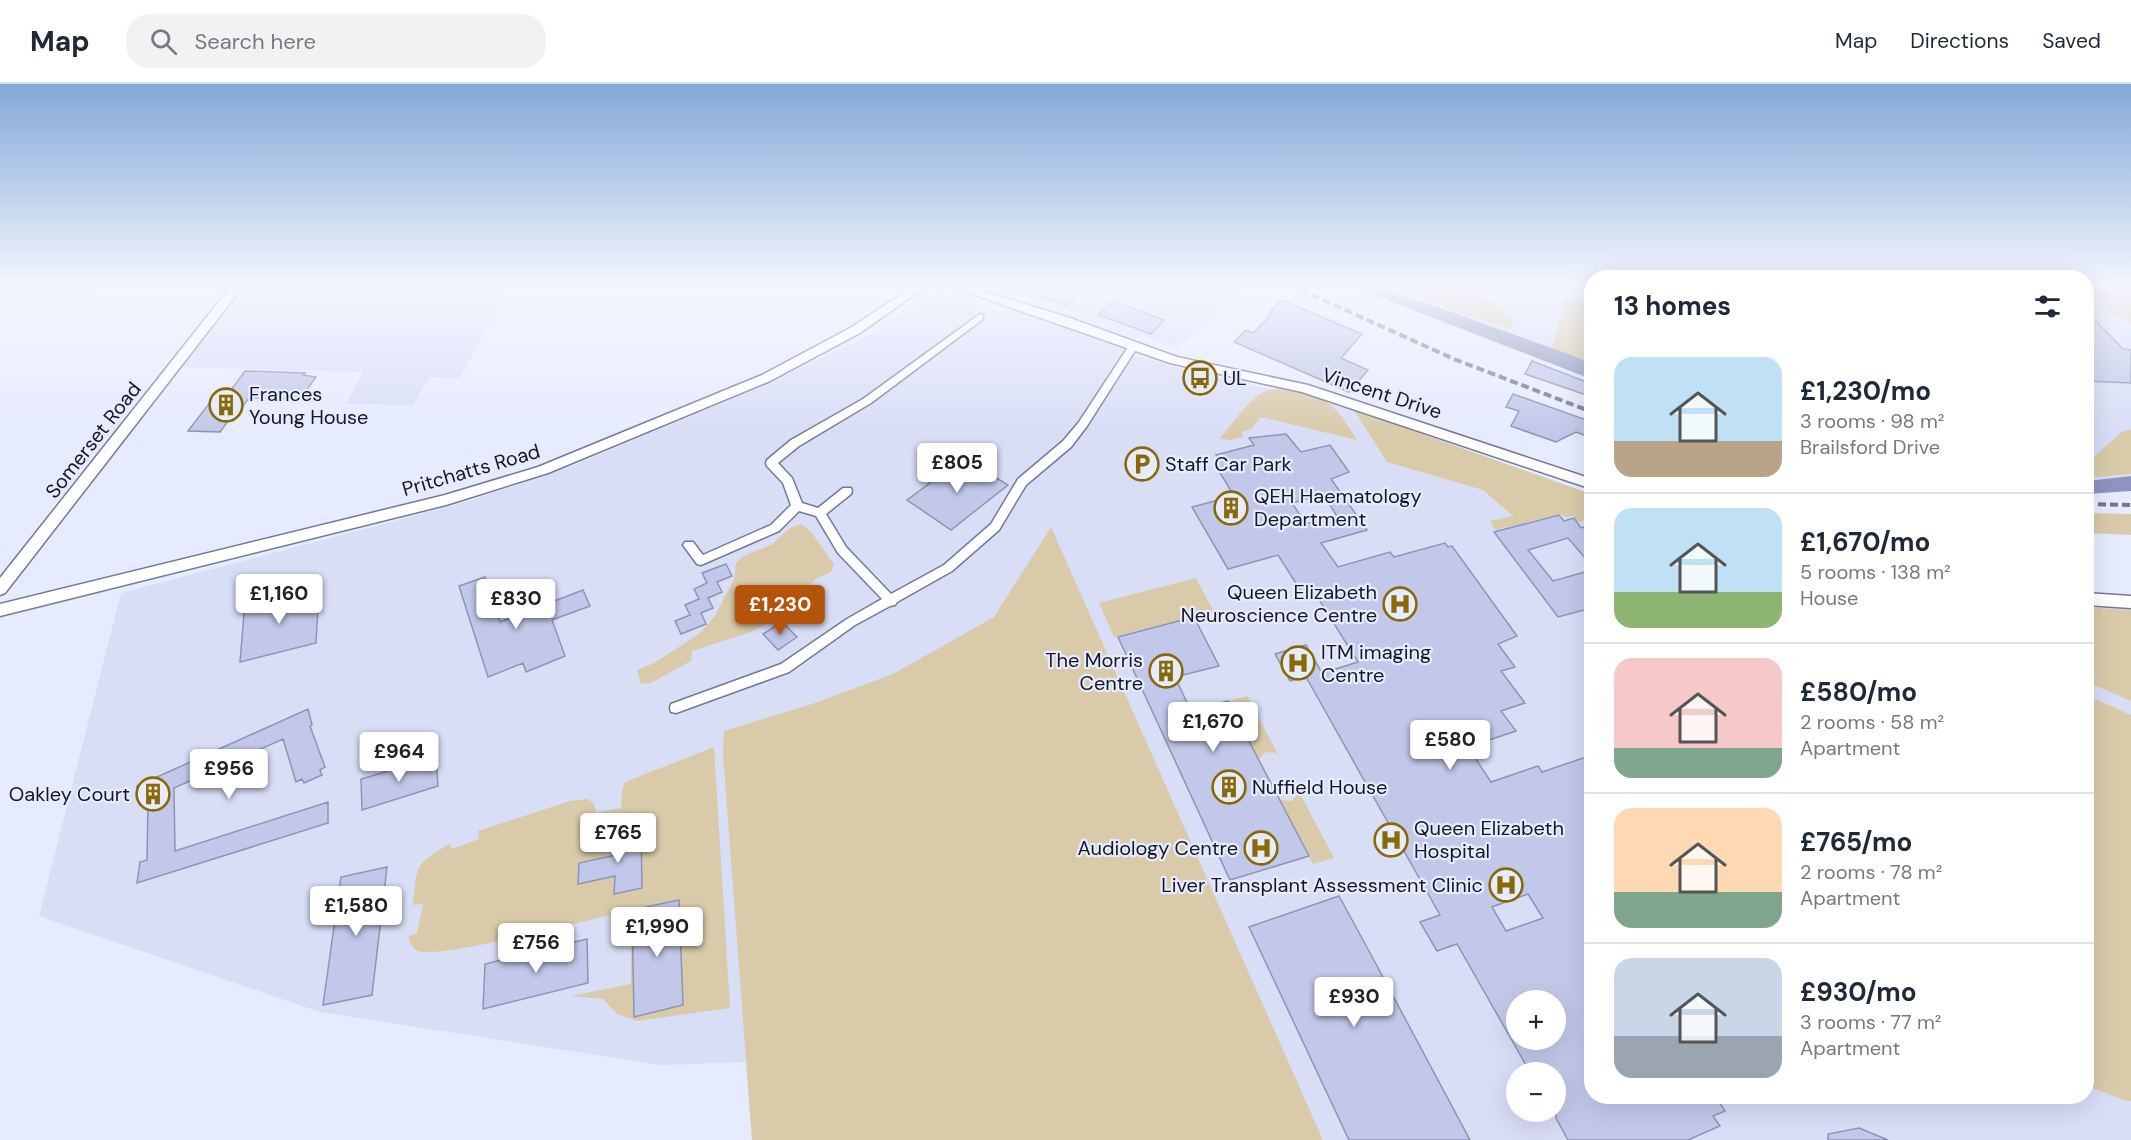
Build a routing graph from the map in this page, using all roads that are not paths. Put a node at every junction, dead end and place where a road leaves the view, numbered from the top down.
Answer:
1 (199, 334) edge
2 (848, 334) edge
3 (957, 334) edge
4 (1101, 334) edge
5 (1133, 346) junction
6 (1584, 481) edge
7 (847, 490) dead end
8 (797, 506) junction
9 (820, 513) junction
10 (689, 545) dead end
11 (0, 589) edge
12 (2094, 600) edge
13 (891, 602) junction
14 (2131, 602) edge
15 (0, 610) edge
16 (676, 708) dead end

1 - 11 street, Somerset Road
2 - 15 street, Pritchatts Road
3 - 8 street
4 - 5 street, Vincent Drive
5 - 6 street, Vincent Drive
5 - 13 street
7 - 9 street
8 - 9 street
8 - 10 street
9 - 13 street
12 - 14 street
13 - 16 street

